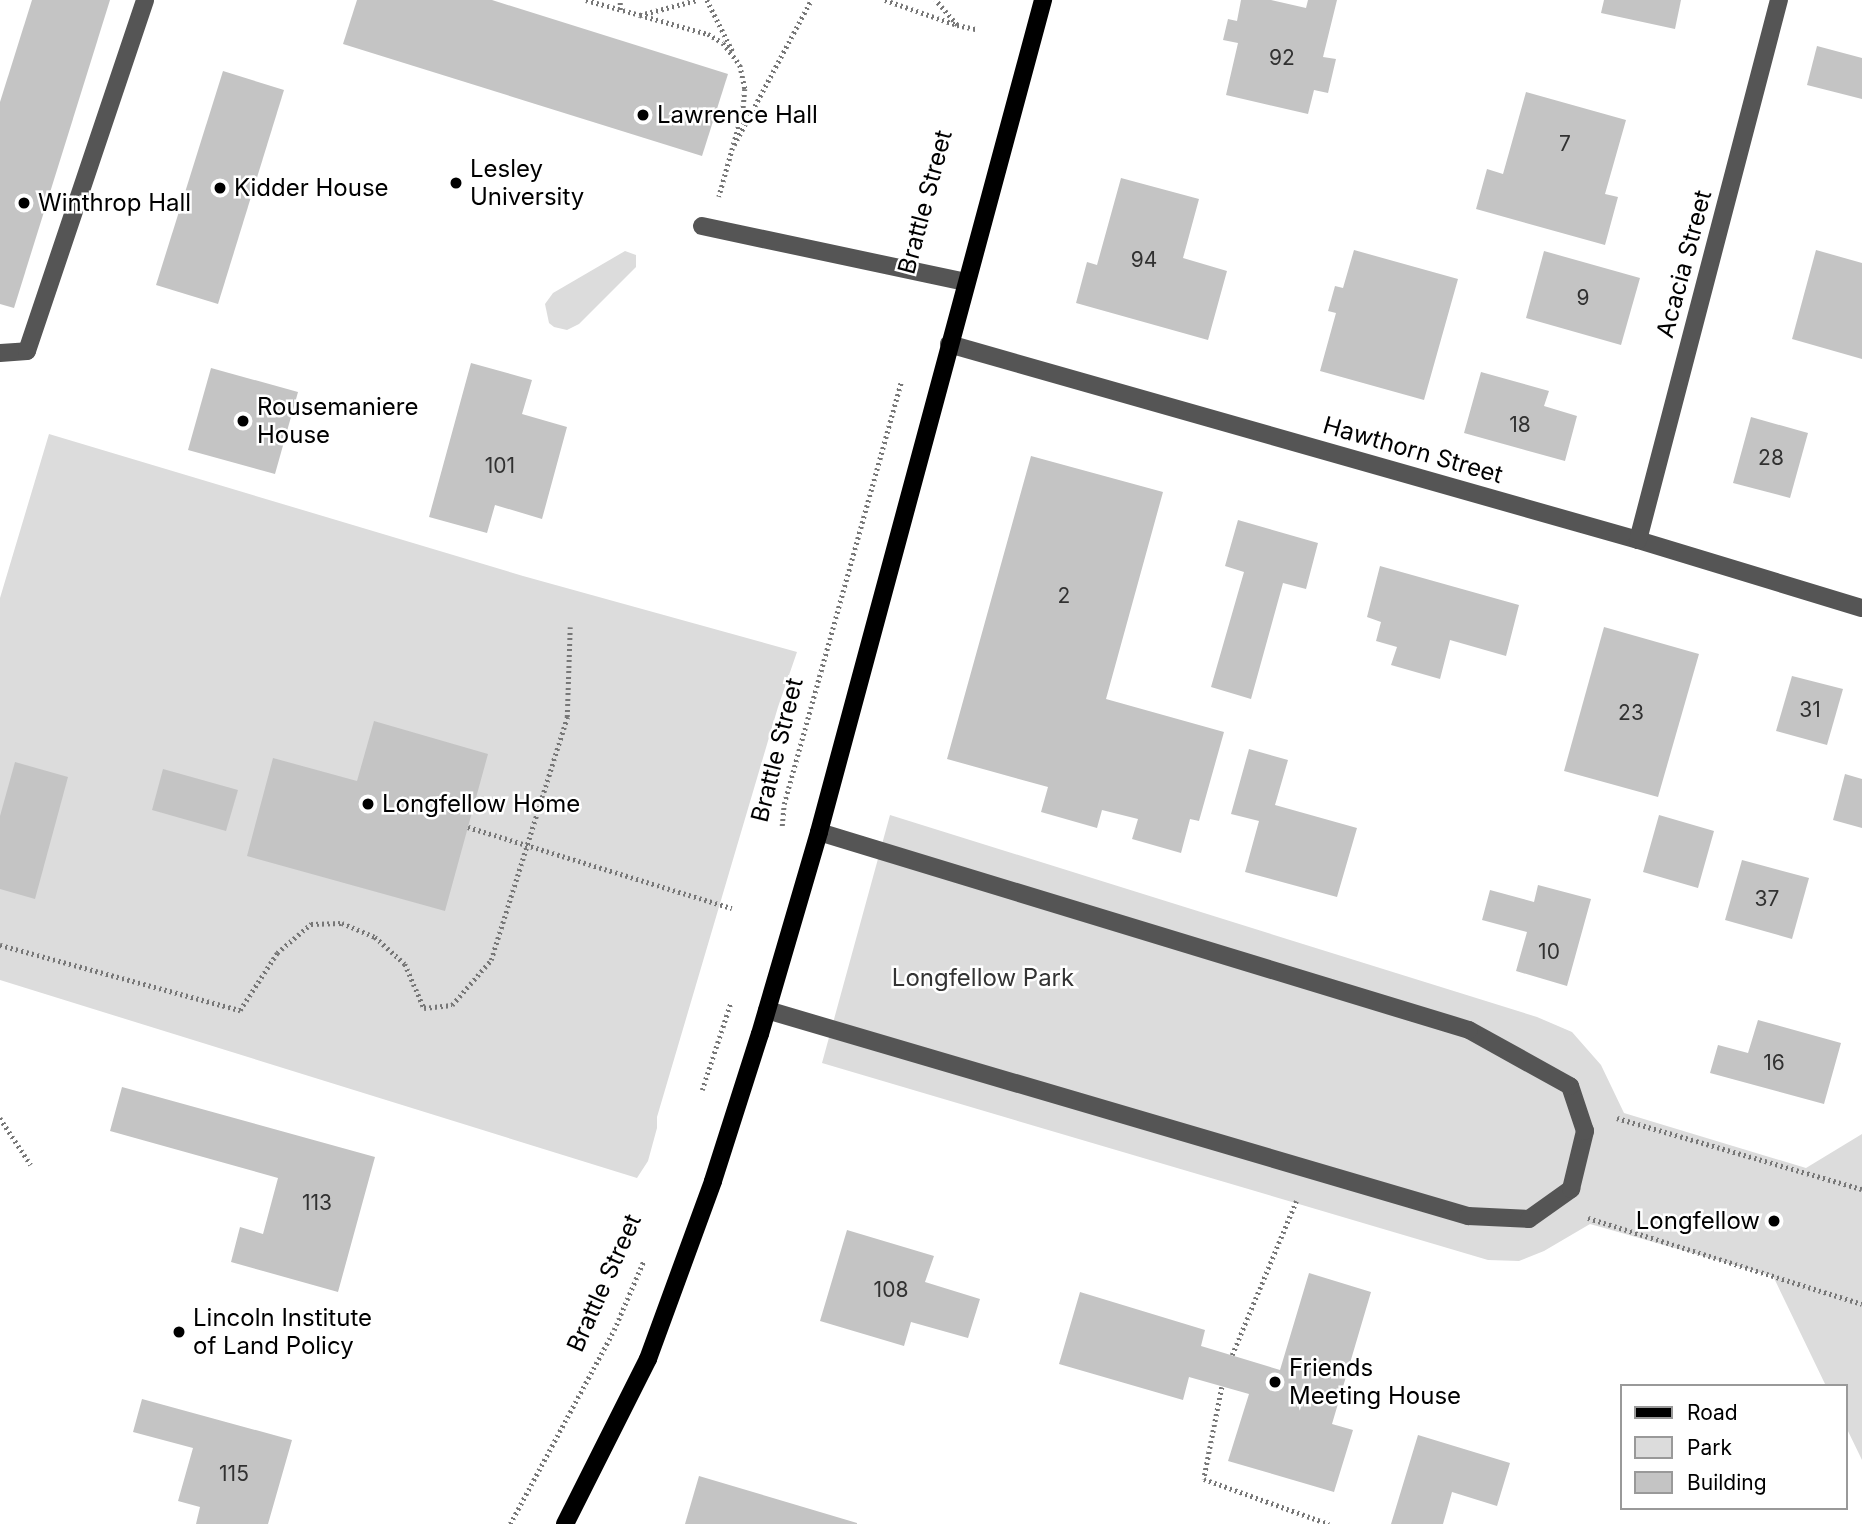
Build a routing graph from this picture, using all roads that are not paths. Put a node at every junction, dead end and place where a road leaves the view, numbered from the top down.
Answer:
1 (145, 0) edge
2 (1043, 0) edge
3 (1779, 0) edge
4 (707, 226) road end
5 (965, 282) junction
6 (949, 344) junction
7 (0, 354) edge
8 (1637, 540) junction
9 (1862, 608) edge
10 (818, 832) junction
11 (767, 1010) junction
12 (565, 1524) edge

1 - 7 street
2 - 5 main road
3 - 8 street, Acacia Street
4 - 5 street
5 - 6 main road
6 - 8 street, Hawthorn Street
6 - 10 main road
8 - 9 street, Hawthorn Street
10 - 11 main road
10 - 11 street
11 - 12 main road

